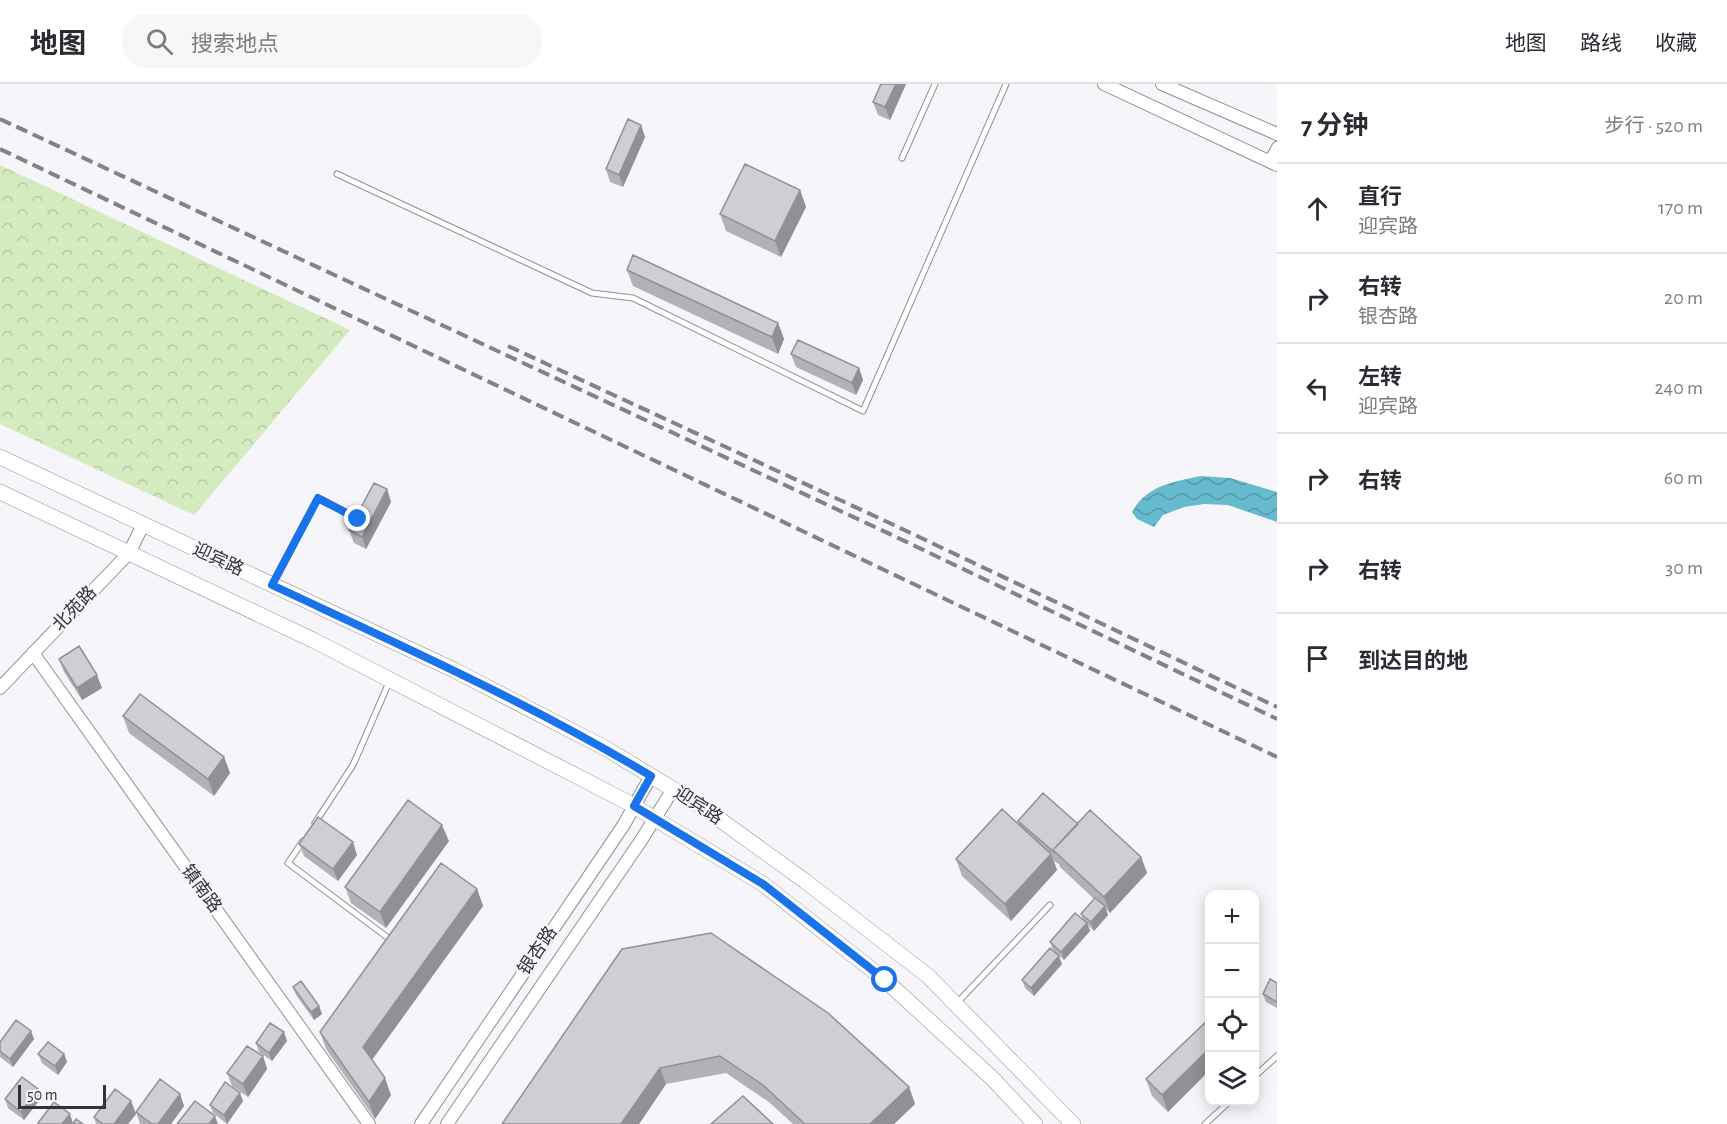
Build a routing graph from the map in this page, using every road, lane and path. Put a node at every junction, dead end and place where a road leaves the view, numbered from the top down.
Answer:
1 (935, 84) edge
2 (1006, 84) edge
3 (1104, 84) edge
4 (1162, 84) edge
5 (1277, 134) edge
6 (1277, 147) edge
7 (902, 158) dead end
8 (1273, 163) edge
9 (337, 174) dead end
10 (0, 457) edge
11 (0, 492) edge
12 (358, 519) edge
13 (143, 525) junction
14 (129, 553) junction
15 (272, 585) junction
16 (33, 653) junction
17 (390, 680) junction
18 (0, 688) edge
19 (651, 776) junction
20 (673, 789) junction
21 (634, 806) junction
22 (655, 819) junction
23 (314, 825) edge
24 (308, 835) edge
25 (1050, 905) dead end
26 (387, 937) edge
27 (956, 1004) junction
28 (1277, 1056) edge
29 (1259, 1072) edge
30 (1224, 1106) edge
31 (369, 1124) edge
32 (421, 1124) edge
33 (447, 1124) edge
34 (1035, 1124) edge
35 (1073, 1124) edge
36 (1205, 1124) edge

1 - 7 lane
2 - 9 lane
3 - 8 street
4 - 5 street
6 - 8 street
10 - 13 main road, 迎宾路
11 - 14 main road, 迎宾路
12 - 15 lane
13 - 14 street, 北苑路
13 - 15 main road, 迎宾路
14 - 16 street, 北苑路
14 - 17 main road, 迎宾路
15 - 19 main road, 迎宾路
16 - 18 street, 北苑路
16 - 31 street, 镇南路
17 - 21 main road, 迎宾路
17 - 23 lane
19 - 20 main road, 迎宾路
19 - 21 street, 银杏路
20 - 22 street, 银杏路
20 - 27 main road, 迎宾路
21 - 22 main road, 迎宾路
21 - 32 street, 银杏路
22 - 33 street, 银杏路
22 - 34 main road, 迎宾路
24 - 26 lane
25 - 27 lane
27 - 35 main road, 迎宾路
28 - 29 lane
30 - 36 lane

